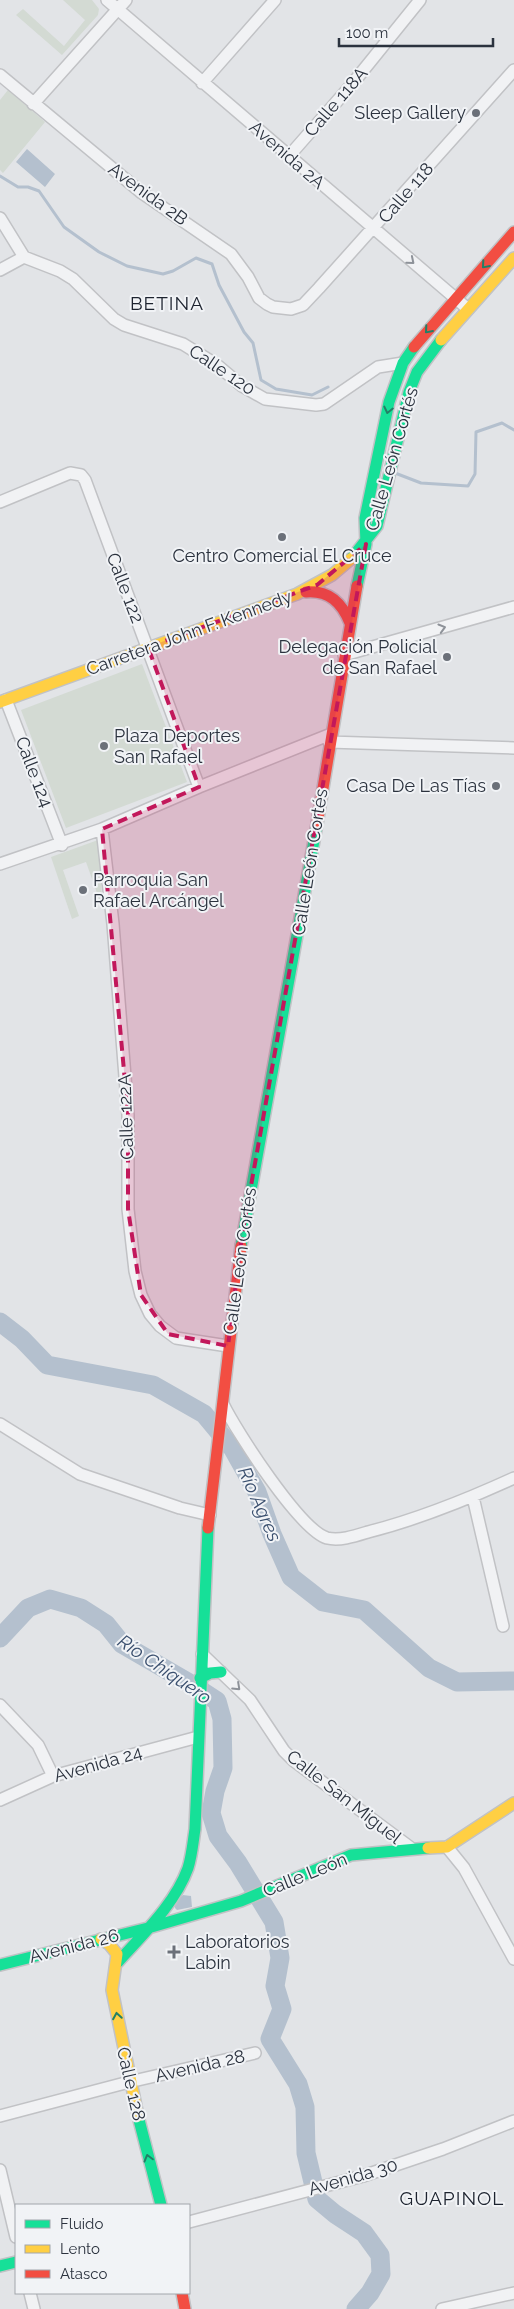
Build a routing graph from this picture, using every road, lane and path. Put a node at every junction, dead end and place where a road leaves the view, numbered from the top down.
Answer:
1 (107, 0) edge
2 (126, 0) edge
3 (275, 0) edge
4 (420, 0) edge
5 (117, 10) junction
6 (514, 70) edge
7 (0, 74) edge
8 (202, 83) junction
9 (33, 104) junction
10 (289, 156) junction
11 (0, 218) edge
12 (374, 230) junction
13 (514, 232) edge
14 (24, 257) junction
15 (514, 258) edge
16 (0, 270) edge
17 (456, 298) junction
18 (291, 309) joint
19 (468, 309) junction
20 (403, 363) junction
21 (0, 502) edge
22 (364, 523) junction
23 (366, 544) junction
24 (335, 574) junction
25 (297, 594) junction
26 (514, 607) edge
27 (350, 623) junction
28 (148, 647) junction
29 (344, 655) junction
30 (3, 701) edge
31 (330, 738) junction
32 (514, 748) edge
33 (199, 787) junction
34 (102, 829) junction
35 (62, 844) junction
36 (0, 864) edge
37 (228, 1346) junction
38 (222, 1402) junction
39 (0, 1424) edge
40 (514, 1478) edge
41 (473, 1497) junction
42 (210, 1515) junction
43 (504, 1626) dead end
44 (202, 1654) junction
45 (221, 1672) junction
46 (200, 1680) junction
47 (0, 1705) edge
48 (198, 1737) junction
49 (53, 1776) junction
50 (0, 1800) edge
51 (514, 1803) edge
52 (447, 1847) junction
53 (411, 1848) junction
54 (167, 1902) junction
55 (177, 1920) junction
56 (148, 1928) junction
57 (101, 1939) junction
58 (514, 1959) edge
59 (118, 1962) junction
60 (0, 1965) edge
61 (255, 2053) dead end
62 (129, 2082) junction
63 (0, 2116) edge
64 (514, 2121) edge
65 (0, 2170) edge
66 (161, 2204) edge
67 (190, 2222) edge
68 (15, 2233) edge
69 (15, 2262) edge
70 (0, 2266) edge
71 (514, 2293) edge
72 (30, 2294) edge
73 (182, 2294) edge
74 (34, 2309) edge
75 (185, 2309) edge
76 (442, 2309) edge

1 - 5 street, Avenida 2A
2 - 5 street
3 - 8 street
4 - 10 street, Calle 118A
5 - 8 street, Avenida 2A
5 - 9 street
6 - 12 street, Calle 118
7 - 9 street, Avenida 2B
8 - 10 street, Avenida 2A
9 - 18 street, Avenida 2B
10 - 12 street, Avenida 2A
11 - 14 street
12 -> 17 street, Avenida 2A
12 - 18 street, Calle 118
13 -> 17 main road, Calle León Cortés
14 - 16 street
14 - 20 street, Calle 120
15 - 19 main road, Calle León Cortés
17 - 19 street, Avenida 2A
17 -> 20 main road, Calle León Cortés
19 - 23 main road, Calle León Cortés
20 -> 22 main road, Calle León Cortés
21 - 28 street, Calle 122
22 - 23 main road, Calle León Cortés
22 - 24 main road
23 - 24 main road, Carretera John F. Kennedy
23 - 27 main road, Calle León Cortés
24 - 25 main road, Carretera John F. Kennedy
25 - 27 main road
25 - 28 main road, Carretera John F. Kennedy
29 -> 26 street
27 - 29 main road, Calle León Cortés
28 - 30 main road, Carretera John F. Kennedy
28 - 33 street, Calle 122
29 - 31 main road, Calle León Cortés
30 - 35 street, Calle 124
31 - 32 street
31 - 33 street
31 - 37 main road, Calle León Cortés
33 - 34 street
34 - 35 street
34 - 37 street, Calle 122A
35 - 36 street
37 - 38 main road, Calle León Cortés
38 - 41 street
38 - 42 main road, Calle León Cortés
39 - 42 street
40 - 41 street
41 - 43 street
42 - 44 main road, Calle León Cortés
44 - 45 street, Calle San Miguel
44 - 46 main road, Calle León Cortés
45 - 46 main road
45 -> 53 street, Calle San Miguel
46 - 48 main road, Calle León Cortés
47 - 49 street
48 - 49 street, Avenida 24
48 - 54 main road, Calle León Cortés
49 - 50 street, Avenida 24
51 - 52 main road
52 - 53 main road, Calle León
52 - 58 street
53 - 55 main road, Calle León
54 - 55 main road
54 - 56 main road, Calle León Cortés
55 - 56 main road, Calle León
56 - 57 main road, Avenida 26
56 - 59 main road, Calle León Cortés
57 - 59 main road
57 - 60 main road, Avenida 26
62 -> 59 main road, Calle 128
61 - 62 street, Avenida 28
62 - 63 street, Avenida 28
66 -> 62 main road, Calle 128
64 - 67 street, Avenida 30
65 - 68 street
69 - 70 main road
71 - 76 street
72 - 74 street
73 - 75 main road

